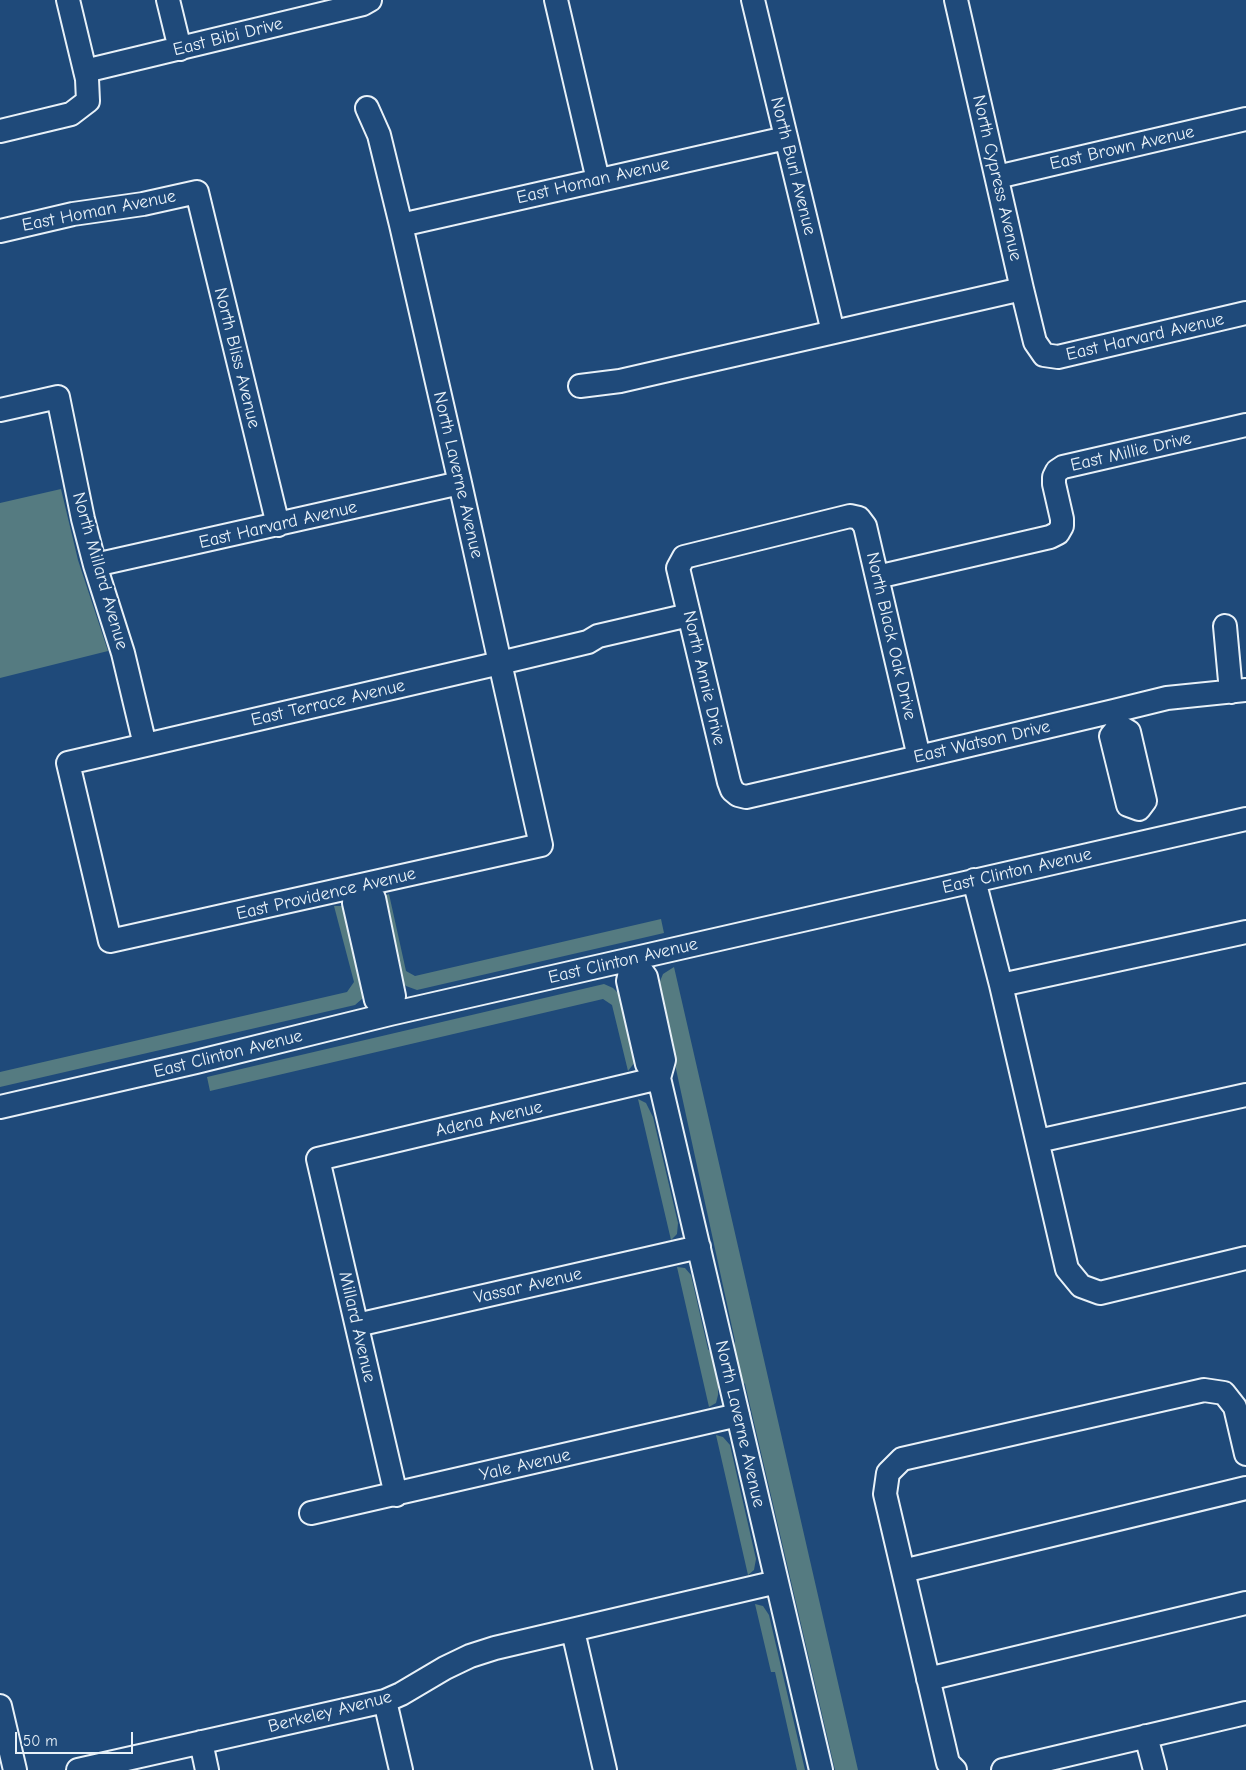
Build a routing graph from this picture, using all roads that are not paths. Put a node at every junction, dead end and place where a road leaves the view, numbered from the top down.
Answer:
1 (68, 0) edge
2 (168, 0) edge
3 (370, 0) edge
4 (556, 0) edge
5 (753, 0) edge
6 (956, 0) edge
7 (180, 49) junction
8 (85, 71) junction
9 (367, 108) dead end
10 (1246, 120) edge
11 (1, 125) edge
12 (786, 138) junction
13 (997, 176) junction
14 (598, 180) junction
15 (197, 192) joint
16 (401, 225) junction
17 (0, 231) edge
18 (1022, 289) junction
19 (1246, 313) edge
20 (833, 332) junction
21 (1044, 355) joint
22 (580, 386) dead end
23 (0, 410) edge
24 (1246, 425) edge
25 (460, 483) junction
26 (278, 525) junction
27 (680, 562) joint
28 (95, 565) junction
29 (877, 577) junction
30 (689, 615) junction
31 (1225, 626) dead end
32 (500, 663) junction
33 (1238, 691) edge
34 (1116, 719) junction
35 (145, 745) junction
36 (919, 757) junction
37 (735, 792) joint
38 (1246, 819) edge
39 (1147, 842) junction
40 (541, 845) joint
41 (974, 880) junction
42 (361, 887) junction
43 (1246, 932) edge
44 (110, 941) joint
45 (633, 959) junction
46 (1001, 985) junction
47 (390, 1014) junction
48 (659, 1078) junction
49 (1246, 1095) edge
50 (0, 1107) edge
51 (1038, 1141) junction
52 (318, 1159) joint
53 (699, 1247) junction
54 (1246, 1258) edge
55 (357, 1325) junction
56 (738, 1415) junction
57 (1246, 1454) edge
58 (1246, 1488) edge
59 (396, 1495) junction
60 (311, 1514) dead end
61 (903, 1571) junction
62 (777, 1582) junction
63 (1246, 1603) edge
64 (573, 1631) junction
65 (928, 1679) junction
66 (385, 1701) junction
67 (0, 1706) edge
68 (1246, 1713) edge
69 (1146, 1736) junction
70 (201, 1742) junction
71 (16, 1770) edge
72 (78, 1770) edge
73 (207, 1770) edge
74 (401, 1770) edge
75 (605, 1770) edge
76 (821, 1770) edge
77 (955, 1770) edge
78 (1003, 1770) edge
79 (1155, 1770) edge

1 - 8 street
2 - 7 street
3 - 7 street, East Bibi Drive
4 - 14 street
5 - 12 street, North Burl Avenue
6 - 13 street, North Cypress Avenue
7 - 8 street, East Bibi Drive
8 - 11 street
9 - 16 street, North Laverne Avenue
10 - 13 street, East Brown Avenue
12 - 14 street, East Homan Avenue
12 - 20 street, North Burl Avenue
13 - 18 street, North Cypress Avenue
14 - 16 street, East Homan Avenue
15 - 17 street, East Homan Avenue
15 - 26 street, North Bliss Avenue
16 - 25 street, North Laverne Avenue
18 - 20 street
18 - 21 street, North Cypress Avenue
19 - 21 street, East Harvard Avenue
20 - 22 street
23 - 28 street, North Millard Avenue
24 - 29 street, East Millie Drive
25 - 26 street, East Harvard Avenue
25 - 32 street, North Laverne Avenue
26 - 28 street, East Harvard Avenue
27 - 29 street, North Black Oak Drive
27 - 30 street, North Annie Drive
28 - 35 street, North Millard Avenue
29 - 36 street, North Black Oak Drive
30 - 32 street, East Terrace Avenue
30 - 37 street, North Annie Drive
31 - 33 street, East Watson Drive
32 - 35 street, East Terrace Avenue
32 - 40 street, North Laverne Avenue
33 - 34 street, East Watson Drive
34 - 36 street, East Watson Drive
34 - 39 street
35 - 44 street, East Terrace Avenue
36 - 37 street, East Watson Drive
38 - 39 street, East Clinton Avenue
39 - 41 street, East Clinton Avenue
40 - 42 street, East Providence Avenue
41 - 45 street, East Clinton Avenue
41 - 46 street
42 - 44 street, East Providence Avenue
42 - 47 street
43 - 46 street
45 - 47 street, East Clinton Avenue
45 - 48 street
46 - 51 street
47 - 50 street, East Clinton Avenue
48 - 52 street, Adena Avenue
48 - 53 street, North Laverne Avenue
49 - 51 street
51 - 54 street
52 - 55 street, Millard Avenue
53 - 55 street, Vassar Avenue
53 - 56 street, North Laverne Avenue
55 - 59 street, Millard Avenue
56 - 59 street, Yale Avenue
56 - 62 street, North Laverne Avenue
57 - 61 street
58 - 61 street
59 - 60 street, Yale Avenue
61 - 65 street
62 - 64 street, Berkeley Avenue
62 - 76 street, North Laverne Avenue
63 - 65 street
64 - 66 street, Berkeley Avenue
64 - 75 street
65 - 77 street
66 - 70 street, Berkeley Avenue
66 - 74 street
67 - 71 street
68 - 69 street
69 - 78 street
69 - 79 street
70 - 72 street, Berkeley Avenue
70 - 73 street

